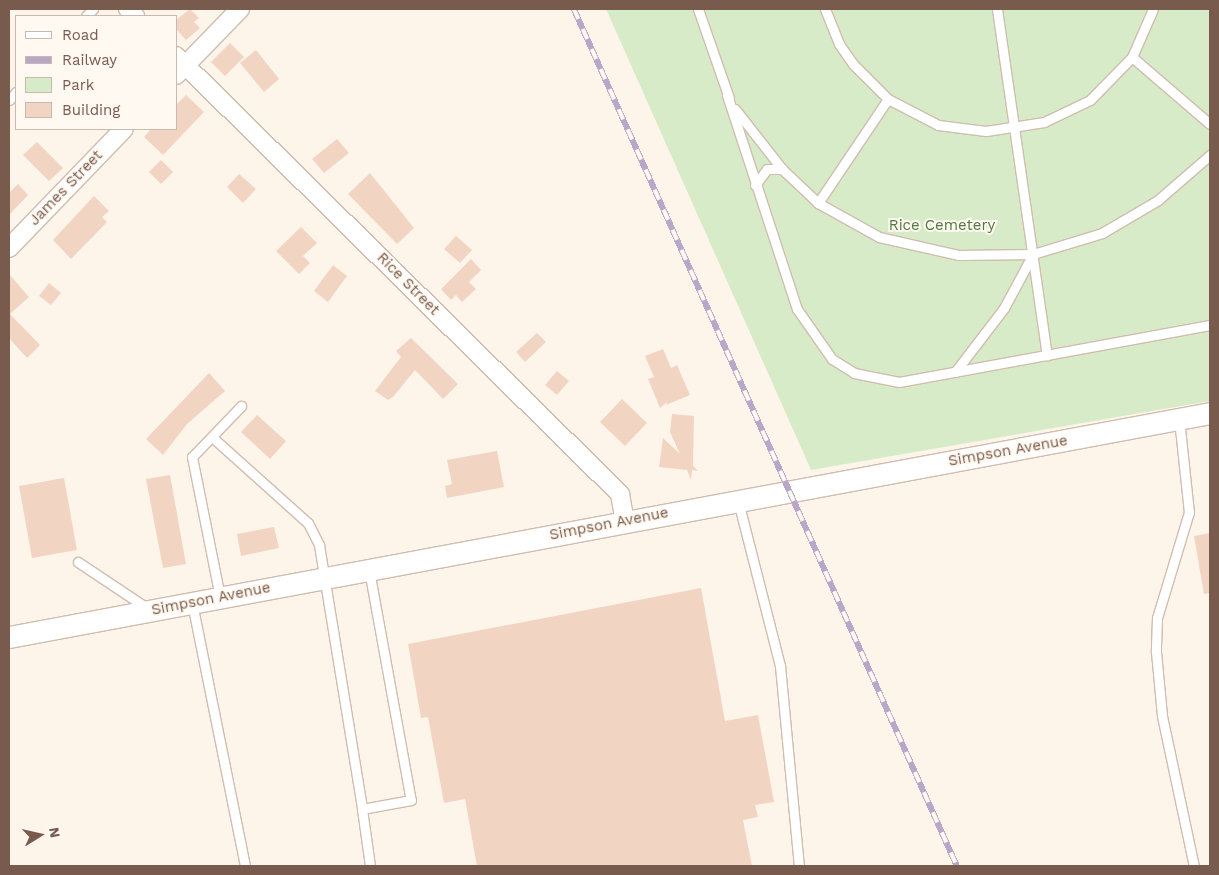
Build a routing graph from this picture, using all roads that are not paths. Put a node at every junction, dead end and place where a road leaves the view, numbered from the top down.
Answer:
1 (240, 9) edge
2 (699, 9) edge
3 (825, 9) edge
4 (997, 9) edge
5 (1153, 9) edge
6 (1132, 57) junction
7 (179, 65) edge
8 (727, 95) junction
9 (888, 99) junction
10 (1210, 124) edge
11 (1015, 129) junction
12 (123, 130) edge
13 (1210, 155) edge
14 (782, 169) junction
15 (755, 185) junction
16 (818, 203) junction
17 (9, 248) edge
18 (1033, 254) junction
19 (1210, 325) edge
20 (1047, 355) junction
21 (956, 372) junction
22 (241, 406) dead end
23 (1210, 413) edge
24 (1179, 419) junction
25 (212, 437) junction
26 (738, 500) junction
27 (625, 521) junction
28 (78, 562) dead end
29 (368, 570) junction
30 (323, 578) junction
31 (220, 598) junction
32 (192, 603) junction
33 (152, 610) junction
34 (9, 638) edge
35 (362, 810) junction
36 (245, 866) edge
37 (370, 866) edge
38 (799, 866) edge
39 (1194, 866) edge

1 - 7 street
2 - 8 lane
3 - 9 lane
4 - 11 lane
5 - 6 lane
6 - 10 lane
6 - 11 lane
7 - 27 street, Rice Street
8 - 14 lane
8 - 15 lane
9 - 11 lane
9 - 16 lane
11 - 18 lane
12 - 17 street, James Street
13 - 18 lane
14 - 15 lane
14 - 16 lane
15 - 21 lane
16 - 18 lane
18 - 20 lane
18 - 21 lane
19 - 20 lane
20 - 21 lane
22 - 25 lane
23 - 24 street, Simpson Avenue
24 - 26 street, Simpson Avenue
24 - 39 lane
25 - 30 lane
25 - 31 lane
26 - 27 street, Simpson Avenue
26 - 38 lane
27 - 29 street, Simpson Avenue
28 - 33 lane
29 - 30 street, Simpson Avenue
29 - 35 lane
30 - 31 street, Simpson Avenue
30 - 35 lane
31 - 32 street, Simpson Avenue
32 - 33 street, Simpson Avenue
32 - 36 lane
33 - 34 street, Simpson Avenue
35 - 37 lane

